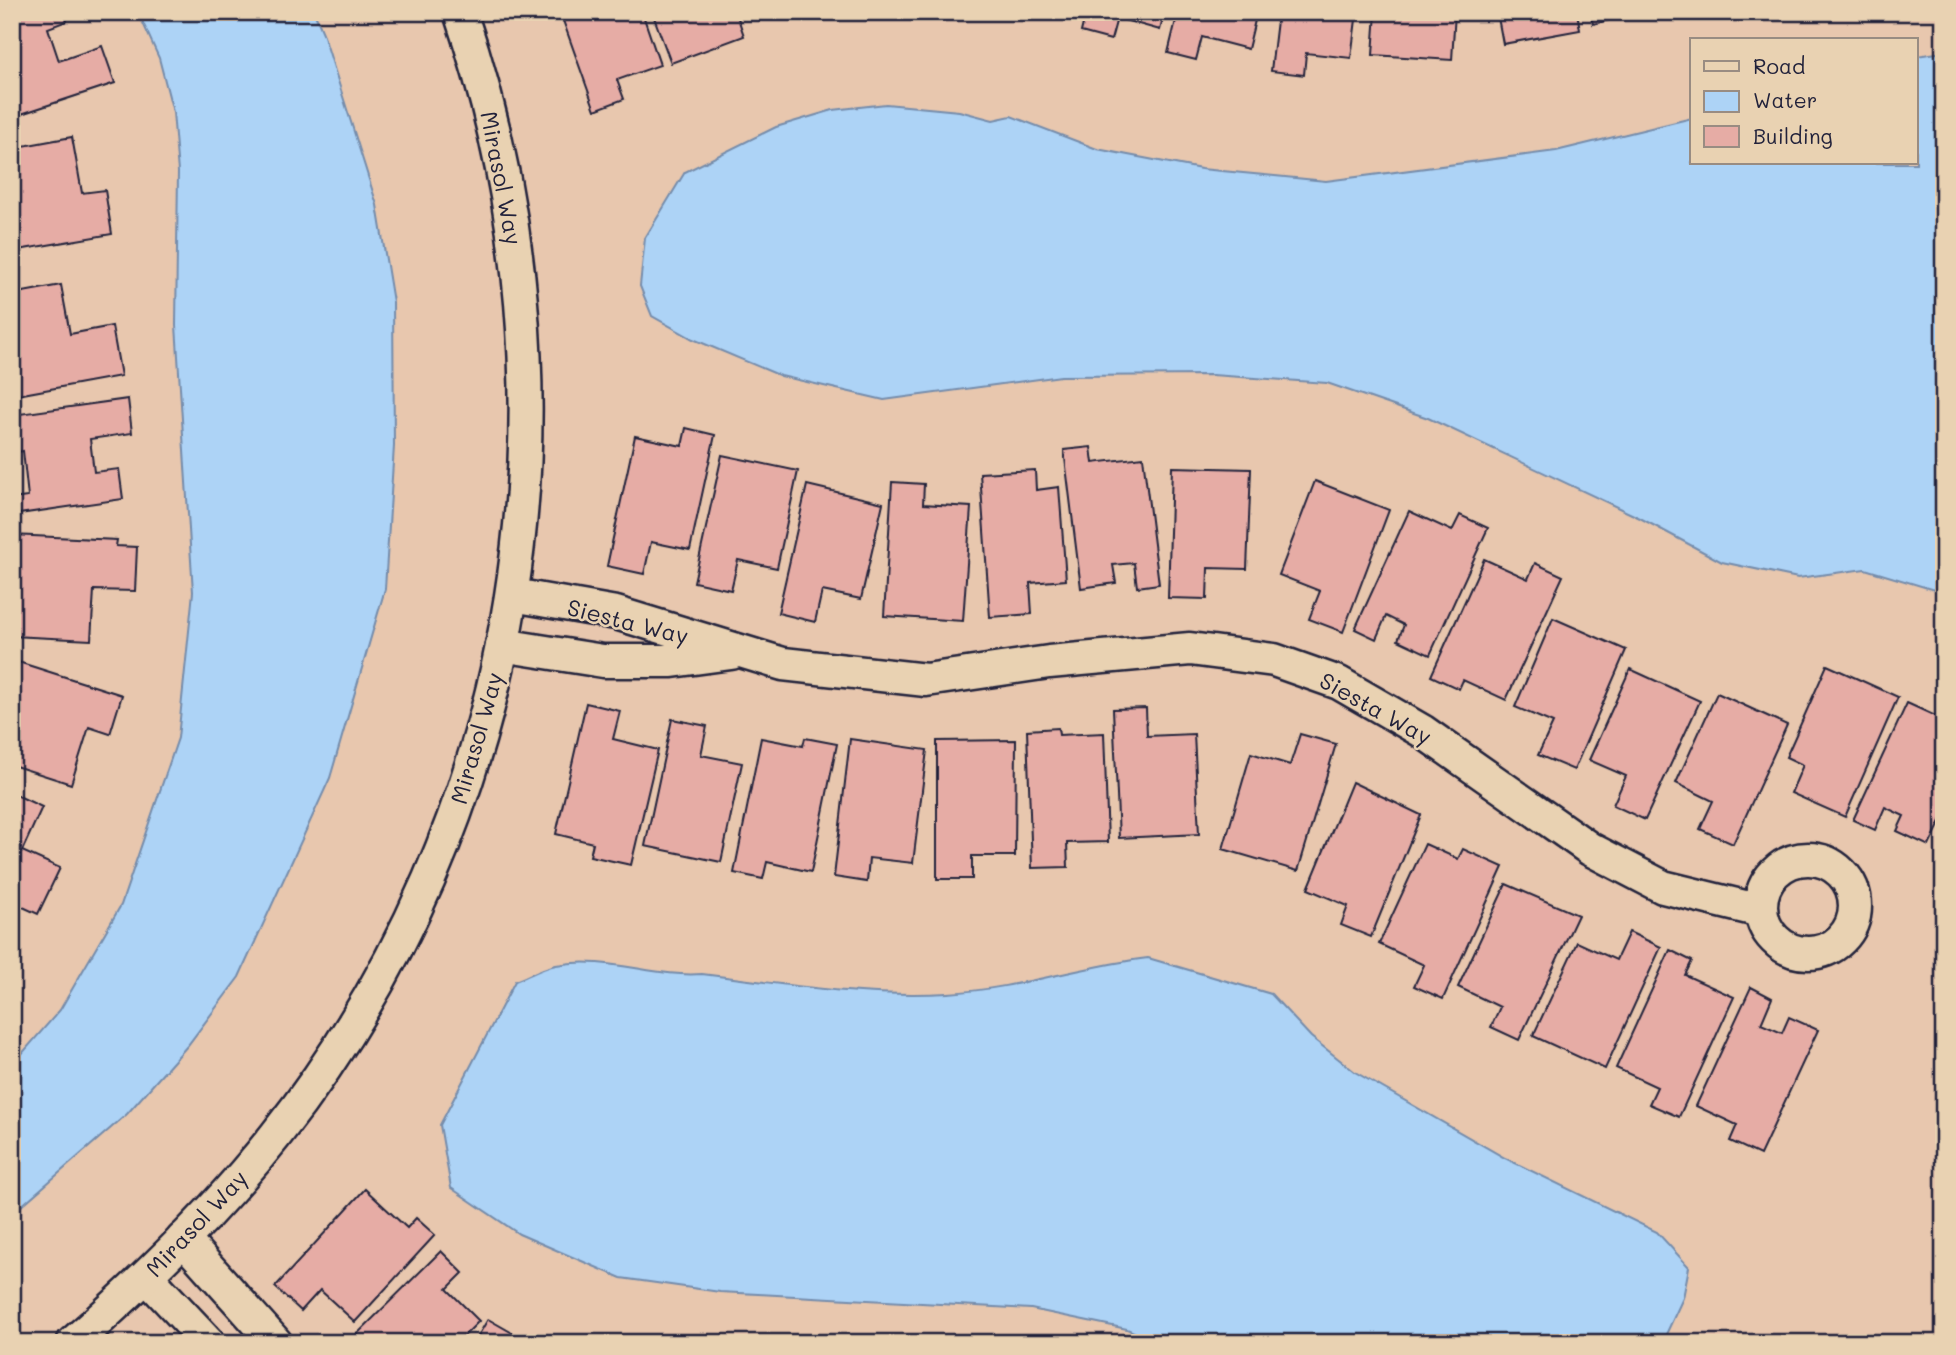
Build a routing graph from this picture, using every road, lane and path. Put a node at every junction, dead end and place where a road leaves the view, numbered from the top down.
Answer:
1 (460, 12) edge
2 (513, 596) junction
3 (502, 645) junction
4 (743, 652) junction
5 (1761, 911) dead end
6 (183, 1239) junction
7 (147, 1277) junction
8 (73, 1343) edge
9 (209, 1343) edge
10 (276, 1343) edge

1 - 2 street, Mirasol Way
2 - 3 street, Mirasol Way
2 - 4 street, Siesta Way
3 - 4 street, Siesta Way
3 - 6 street, Mirasol Way
4 - 5 street, Siesta Way
6 - 7 street, Mirasol Way
6 - 10 street
7 - 8 street, Mirasol Way
7 - 9 street

